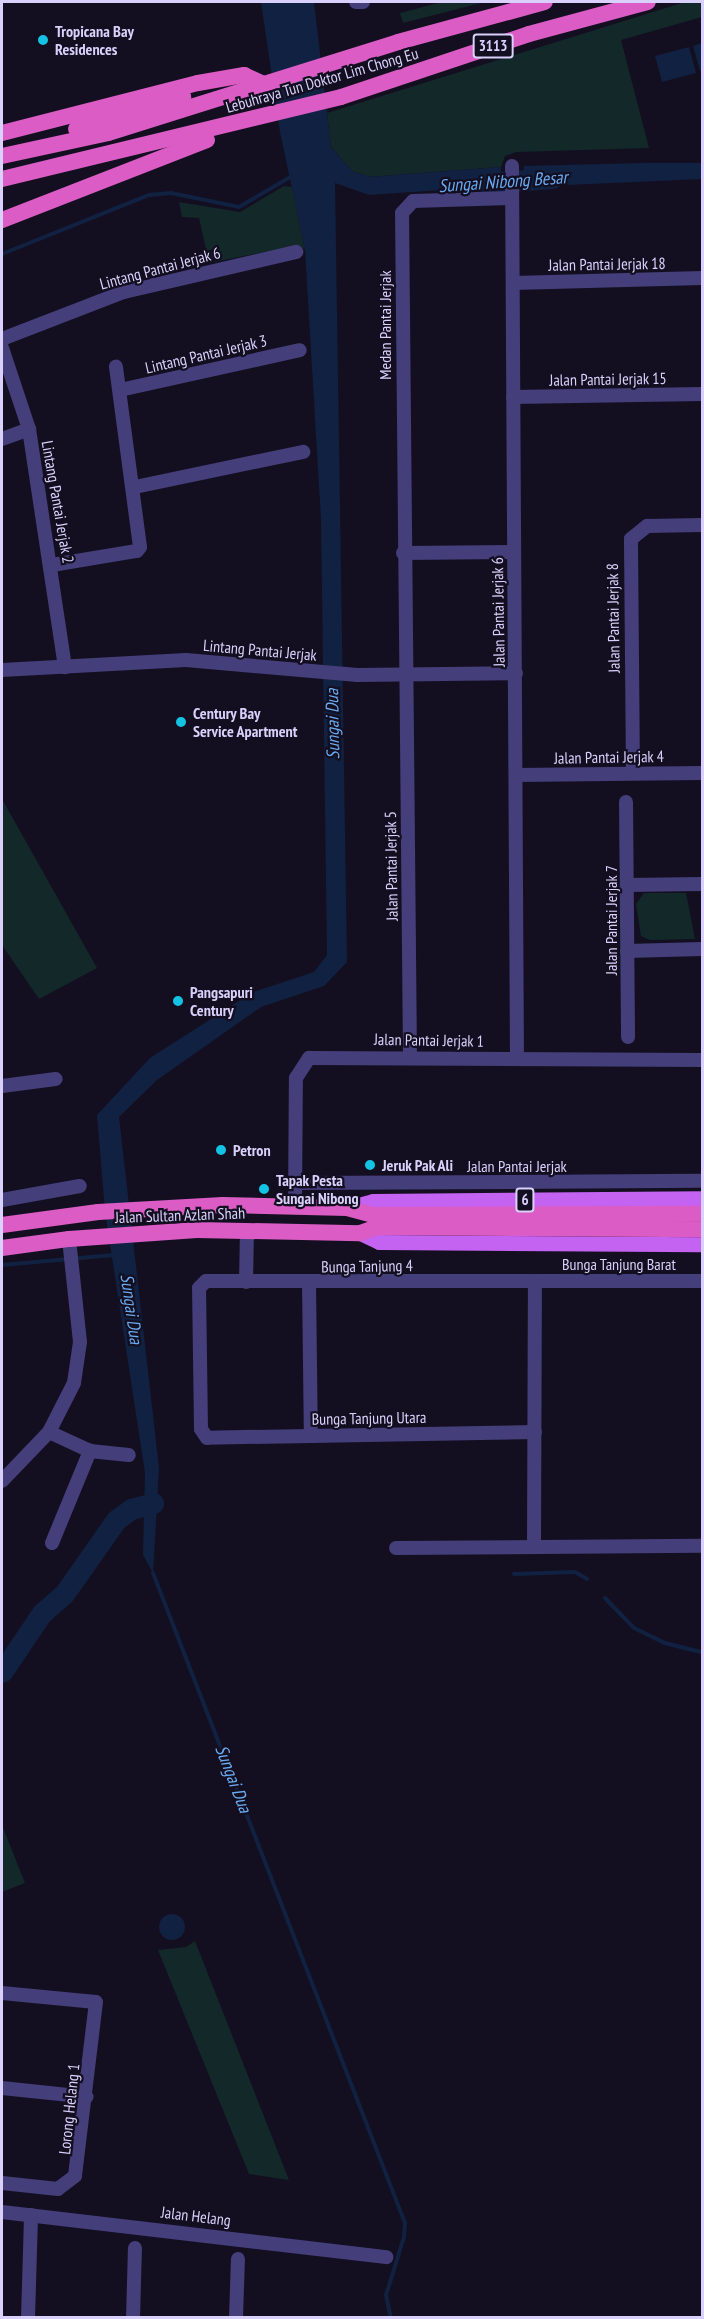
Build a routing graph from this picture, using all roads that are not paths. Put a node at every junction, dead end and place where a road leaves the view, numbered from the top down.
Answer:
1 (356, 2) edge
2 (363, 2) edge
3 (546, 2) edge
4 (648, 2) edge
5 (261, 85) junction
6 (240, 124) junction
7 (2, 133) edge
8 (2, 141) edge
9 (2, 156) edge
10 (512, 166) dead end
11 (2, 179) edge
12 (512, 194) junction
13 (2, 220) edge
14 (296, 252) dead end
15 (702, 278) edge
16 (513, 283) junction
17 (2, 339) edge
18 (2, 348) edge
19 (300, 350) dead end
20 (117, 368) dead end
21 (120, 390) junction
22 (702, 394) edge
23 (513, 397) junction
24 (29, 429) junction
25 (2, 439) edge
26 (303, 452) dead end
27 (135, 486) junction
28 (702, 525) edge
29 (514, 552) junction
30 (403, 553) junction
31 (52, 565) junction
32 (65, 667) junction
33 (2, 670) edge
34 (404, 674) junction
35 (516, 674) junction
36 (633, 773) junction
37 (702, 773) edge
38 (516, 775) junction
39 (626, 802) dead end
40 (702, 884) edge
41 (627, 885) junction
42 (702, 950) edge
43 (627, 951) junction
44 (628, 1037) dead end
45 (410, 1057) junction
46 (517, 1058) junction
47 (702, 1059) edge
48 (57, 1079) dead end
49 (2, 1086) edge
50 (702, 1181) edge
51 (296, 1183) junction
52 (80, 1186) dead end
53 (702, 1198) edge
54 (2, 1200) edge
55 (295, 1206) junction
56 (348, 1208) junction
57 (702, 1214) edge
58 (522, 1223) junction
59 (2, 1225) edge
60 (702, 1229) edge
61 (247, 1230) junction
62 (360, 1233) junction
63 (702, 1244) edge
64 (2, 1248) edge
65 (71, 1252) junction
66 (535, 1281) junction
67 (702, 1281) edge
68 (246, 1282) junction
69 (309, 1283) junction
70 (49, 1432) junction
71 (535, 1432) junction
72 (205, 1436) joint
73 (311, 1436) junction
74 (90, 1451) junction
75 (129, 1455) dead end
76 (2, 1481) edge
77 (52, 1543) dead end
78 (534, 1546) junction
79 (702, 1546) edge
80 (396, 1548) dead end
81 (2, 1993) edge
82 (2, 2088) edge
83 (87, 2097) junction
84 (2, 2183) edge
85 (2, 2212) edge
86 (31, 2215) junction
87 (135, 2248) dead end
88 (386, 2257) dead end
89 (238, 2259) dead end
90 (28, 2318) edge
91 (134, 2318) edge
92 (236, 2318) edge

1 - 2 street
3 - 5 highway, Lebuhraya Tun Doktor Lim Chong Eu / 3113
4 - 6 highway, Lebuhraya Tun Doktor Lim Chong Eu / 3113
5 - 7 highway
5 - 8 highway
5 - 9 highway, Lebuhraya Tun Doktor Lim Chong Eu / 3113
6 - 11 highway, Lebuhraya Tun Doktor Lim Chong Eu / 3113
6 - 13 highway
10 - 12 street, Jalan Pantai Jerjak 6
12 - 16 street, Jalan Pantai Jerjak 6
12 - 30 street, Medan Pantai Jerjak
14 - 17 street, Lintang Pantai Jerjak 6
15 - 16 street, Jalan Pantai Jerjak 18
16 - 23 street, Jalan Pantai Jerjak 6
18 - 24 street, Lintang Pantai Jerjak 2
19 - 21 street, Lintang Pantai Jerjak 3
20 - 21 street
21 - 27 street
22 - 23 street, Jalan Pantai Jerjak 15
23 - 29 street, Jalan Pantai Jerjak 6
24 - 25 street
24 - 31 street, Lintang Pantai Jerjak 2
26 - 27 street
27 - 31 street
28 - 36 street, Jalan Pantai Jerjak 8
29 - 30 street
29 - 35 street, Jalan Pantai Jerjak 6
30 - 34 street, Medan Pantai Jerjak
31 - 32 street, Lintang Pantai Jerjak 2
32 - 33 street, Lintang Pantai Jerjak
32 - 34 street, Lintang Pantai Jerjak
34 - 35 street, Lintang Pantai Jerjak
34 - 45 street, Jalan Pantai Jerjak 5
35 - 38 street, Jalan Pantai Jerjak 6
36 - 37 street, Jalan Pantai Jerjak 4
36 - 38 street, Jalan Pantai Jerjak 4
38 - 46 street, Jalan Pantai Jerjak 6
39 - 41 street, Jalan Pantai Jerjak 7
40 - 41 street
41 - 43 street, Jalan Pantai Jerjak 7
42 - 43 street
43 - 44 street, Jalan Pantai Jerjak 7
45 - 46 street, Jalan Pantai Jerjak 1
45 - 51 street, Jalan Pantai Jerjak 1
46 - 47 street, Jalan Pantai Jerjak 1
48 - 49 street
50 - 51 street, Jalan Pantai Jerjak
51 - 55 street, Jalan Pantai Jerjak 1
52 - 54 street
53 - 56 main road, Jalan Sultan Azlan Shah / 6
55 - 56 highway, Jalan Sultan Azlan Shah / 6
55 - 59 highway, Jalan Sultan Azlan Shah / 6
56 - 58 highway, Jalan Sultan Azlan Shah / 6
57 - 58 highway, Jalan Sultan Azlan Shah / 6
58 - 60 highway, Jalan Sultan Azlan Shah / 6
58 - 62 highway, Jalan Sultan Azlan Shah / 6
61 - 62 highway, Jalan Sultan Azlan Shah / 6
61 - 65 highway, Jalan Sultan Azlan Shah / 6
61 - 68 street
62 - 63 main road, Jalan Sultan Azlan Shah / 6
64 - 65 highway, Jalan Sultan Azlan Shah / 6
65 - 70 street
66 - 67 street, Bunga Tanjung Barat
66 - 69 street, Bunga Tanjung 4
66 - 71 street
68 - 69 street, Bunga Tanjung 4
68 - 72 street, Bunga Tanjung 4
69 - 73 street
70 - 74 street
70 - 76 street
71 - 73 street, Bunga Tanjung Utara
71 - 78 street
72 - 73 street, Bunga Tanjung Utara
74 - 75 street
74 - 77 street
78 - 79 street
78 - 80 street
81 - 83 street, Lorong Helang 1
82 - 83 street
83 - 84 street, Lorong Helang 1
85 - 86 street, Jalan Helang
86 - 88 street, Jalan Helang
86 - 90 street
87 - 91 street
89 - 92 street

